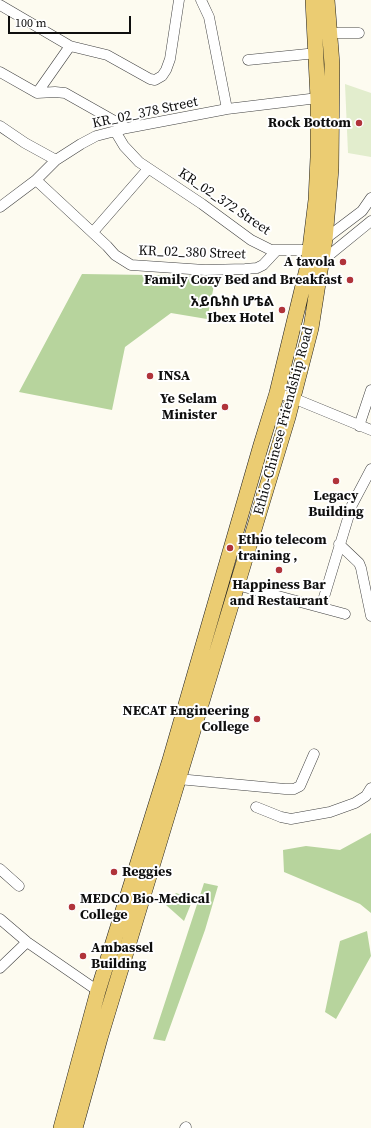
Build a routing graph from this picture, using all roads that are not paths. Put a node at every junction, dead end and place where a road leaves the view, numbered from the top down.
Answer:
1 (178, 0) edge
2 (201, 0) edge
3 (313, 0) edge
4 (327, 0) edge
5 (0, 5) edge
6 (359, 33) dead end
7 (330, 34) junction
8 (70, 46) junction
9 (317, 54) junction
10 (248, 60) dead end
11 (0, 72) edge
12 (37, 93) junction
13 (318, 98) junction
14 (227, 110) junction
15 (0, 126) edge
16 (127, 128) junction
17 (115, 131) junction
18 (56, 160) junction
19 (148, 169) junction
20 (36, 180) junction
21 (371, 198) edge
22 (0, 207) edge
23 (371, 221) edge
24 (93, 232) junction
25 (325, 239) junction
26 (277, 250) junction
27 (310, 250) junction
28 (322, 261) junction
29 (371, 390) edge
30 (277, 393) junction
31 (293, 398) junction
32 (359, 426) junction
33 (371, 430) edge
34 (371, 469) edge
35 (339, 544) junction
36 (237, 585) junction
37 (321, 607) junction
38 (345, 614) dead end
39 (371, 616) edge
40 (314, 754) dead end
41 (177, 762) junction
42 (178, 779) junction
43 (371, 788) edge
44 (256, 807) dead end
45 (0, 869) edge
46 (19, 886) dead end
47 (0, 919) edge
48 (27, 942) junction
49 (0, 968) edge
50 (98, 991) junction
51 (61, 1128) edge
52 (75, 1128) edge

1 - 8 street
2 - 14 street
3 - 9 main road, Ethio-Chinese Friendship Road
4 - 7 main road, Ethio-Chinese Friendship Road
5 - 8 street
6 - 7 street
7 - 25 main road, Ethio-Chinese Friendship Road
8 - 12 street
9 - 10 street
9 - 13 main road, Ethio-Chinese Friendship Road
11 - 12 street
12 - 16 street
13 - 14 street, KR_02_378 Street
13 - 27 main road, Ethio-Chinese Friendship Road
14 - 16 street, KR_02_378 Street
15 - 18 street
16 - 17 street, KR_02_378 Street
17 - 18 street, KR_02_378 Street
17 - 19 street, KR_02_372 Street
18 - 20 street, KR_02_378 Street
19 - 24 street
19 - 26 street, KR_02_372 Street
20 - 22 street, KR_02_378 Street
20 - 24 street, KR_02_380 Street
21 - 25 street
23 - 28 street
24 - 26 street, KR_02_380 Street
25 - 28 main road, Ethio-Chinese Friendship Road
26 - 27 street, KR_02_372 Street
27 - 30 main road, Ethio-Chinese Friendship Road
28 - 31 main road, Ethio-Chinese Friendship Road
29 - 32 street
30 - 31 street
30 - 41 main road, Ethio-Chinese Friendship Road
31 - 32 street
31 - 36 main road, Ethio-Chinese Friendship Road
32 - 33 street
34 - 35 street
35 - 37 street
35 - 39 street
36 - 37 street
36 - 41 main road, Ethio-Chinese Friendship Road
37 - 38 street
40 - 42 street
41 - 42 main road, Ethio-Chinese Friendship Road
41 - 50 main road, Ethio-Chinese Friendship Road
42 - 52 main road, Ethio-Chinese Friendship Road
43 - 44 street
45 - 46 street
47 - 48 street
48 - 49 street
48 - 50 street
50 - 51 main road, Ethio-Chinese Friendship Road

